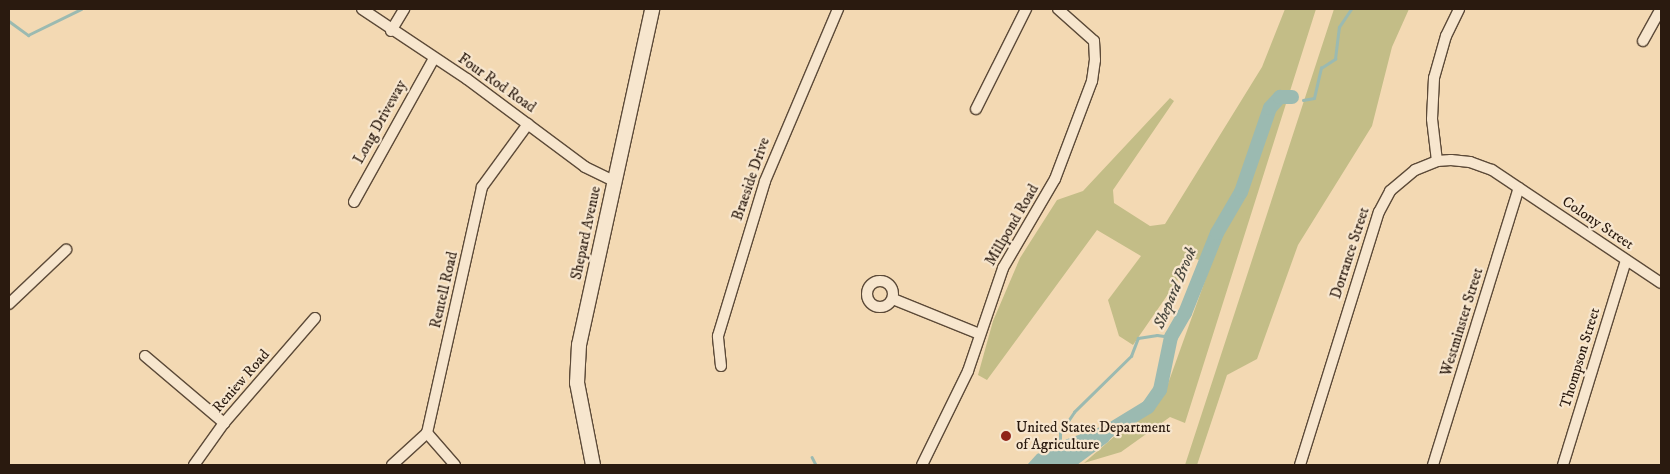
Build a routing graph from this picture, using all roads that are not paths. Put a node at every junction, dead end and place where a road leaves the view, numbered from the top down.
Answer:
1 (362, 9) edge
2 (404, 9) edge
3 (652, 9) edge
4 (838, 9) edge
5 (1026, 9) edge
6 (1058, 9) edge
7 (1459, 9) edge
8 (1661, 9) edge
9 (391, 31) junction
10 (1643, 41) dead end
11 (434, 58) junction
12 (976, 110) dead end
13 (528, 124) junction
14 (1437, 161) junction
15 (614, 181) junction
16 (1519, 188) junction
17 (354, 202) dead end
18 (66, 250) dead end
19 (1626, 260) junction
20 (1661, 283) edge
21 (893, 299) dead end
22 (9, 304) edge
23 (315, 318) dead end
24 (980, 334) junction
25 (145, 356) dead end
26 (721, 366) dead end
27 (224, 423) junction
28 (427, 433) junction
29 (194, 465) edge
30 (392, 465) edge
31 (455, 465) edge
32 (593, 465) edge
33 (922, 465) edge
34 (1300, 465) edge
35 (1433, 465) edge
36 (1564, 465) edge

1 - 9 street, Four Rod Road
2 - 9 street
3 - 15 main road, Shepard Avenue
4 - 26 street, Braeside Drive
5 - 12 street
6 - 24 street, Millpond Road
7 - 14 street
8 - 10 street
9 - 11 street, Four Rod Road
11 - 13 street, Four Rod Road
11 - 17 street, Long Driveway
13 - 15 street, Four Rod Road
13 - 28 street, Rentell Road
14 - 16 street, Dorrance Street
14 - 34 street, Dorrance Street
15 - 32 main road, Shepard Avenue
16 - 19 street, Colony Street
16 - 35 street, Westminster Street
18 - 22 street
19 - 20 street, Colony Street
19 - 36 street, Thompson Street
21 - 24 street
23 - 27 street, Reniew Road
24 - 33 street, Millpond Road
25 - 27 street
27 - 29 street, Reniew Road
28 - 30 street
28 - 31 street

